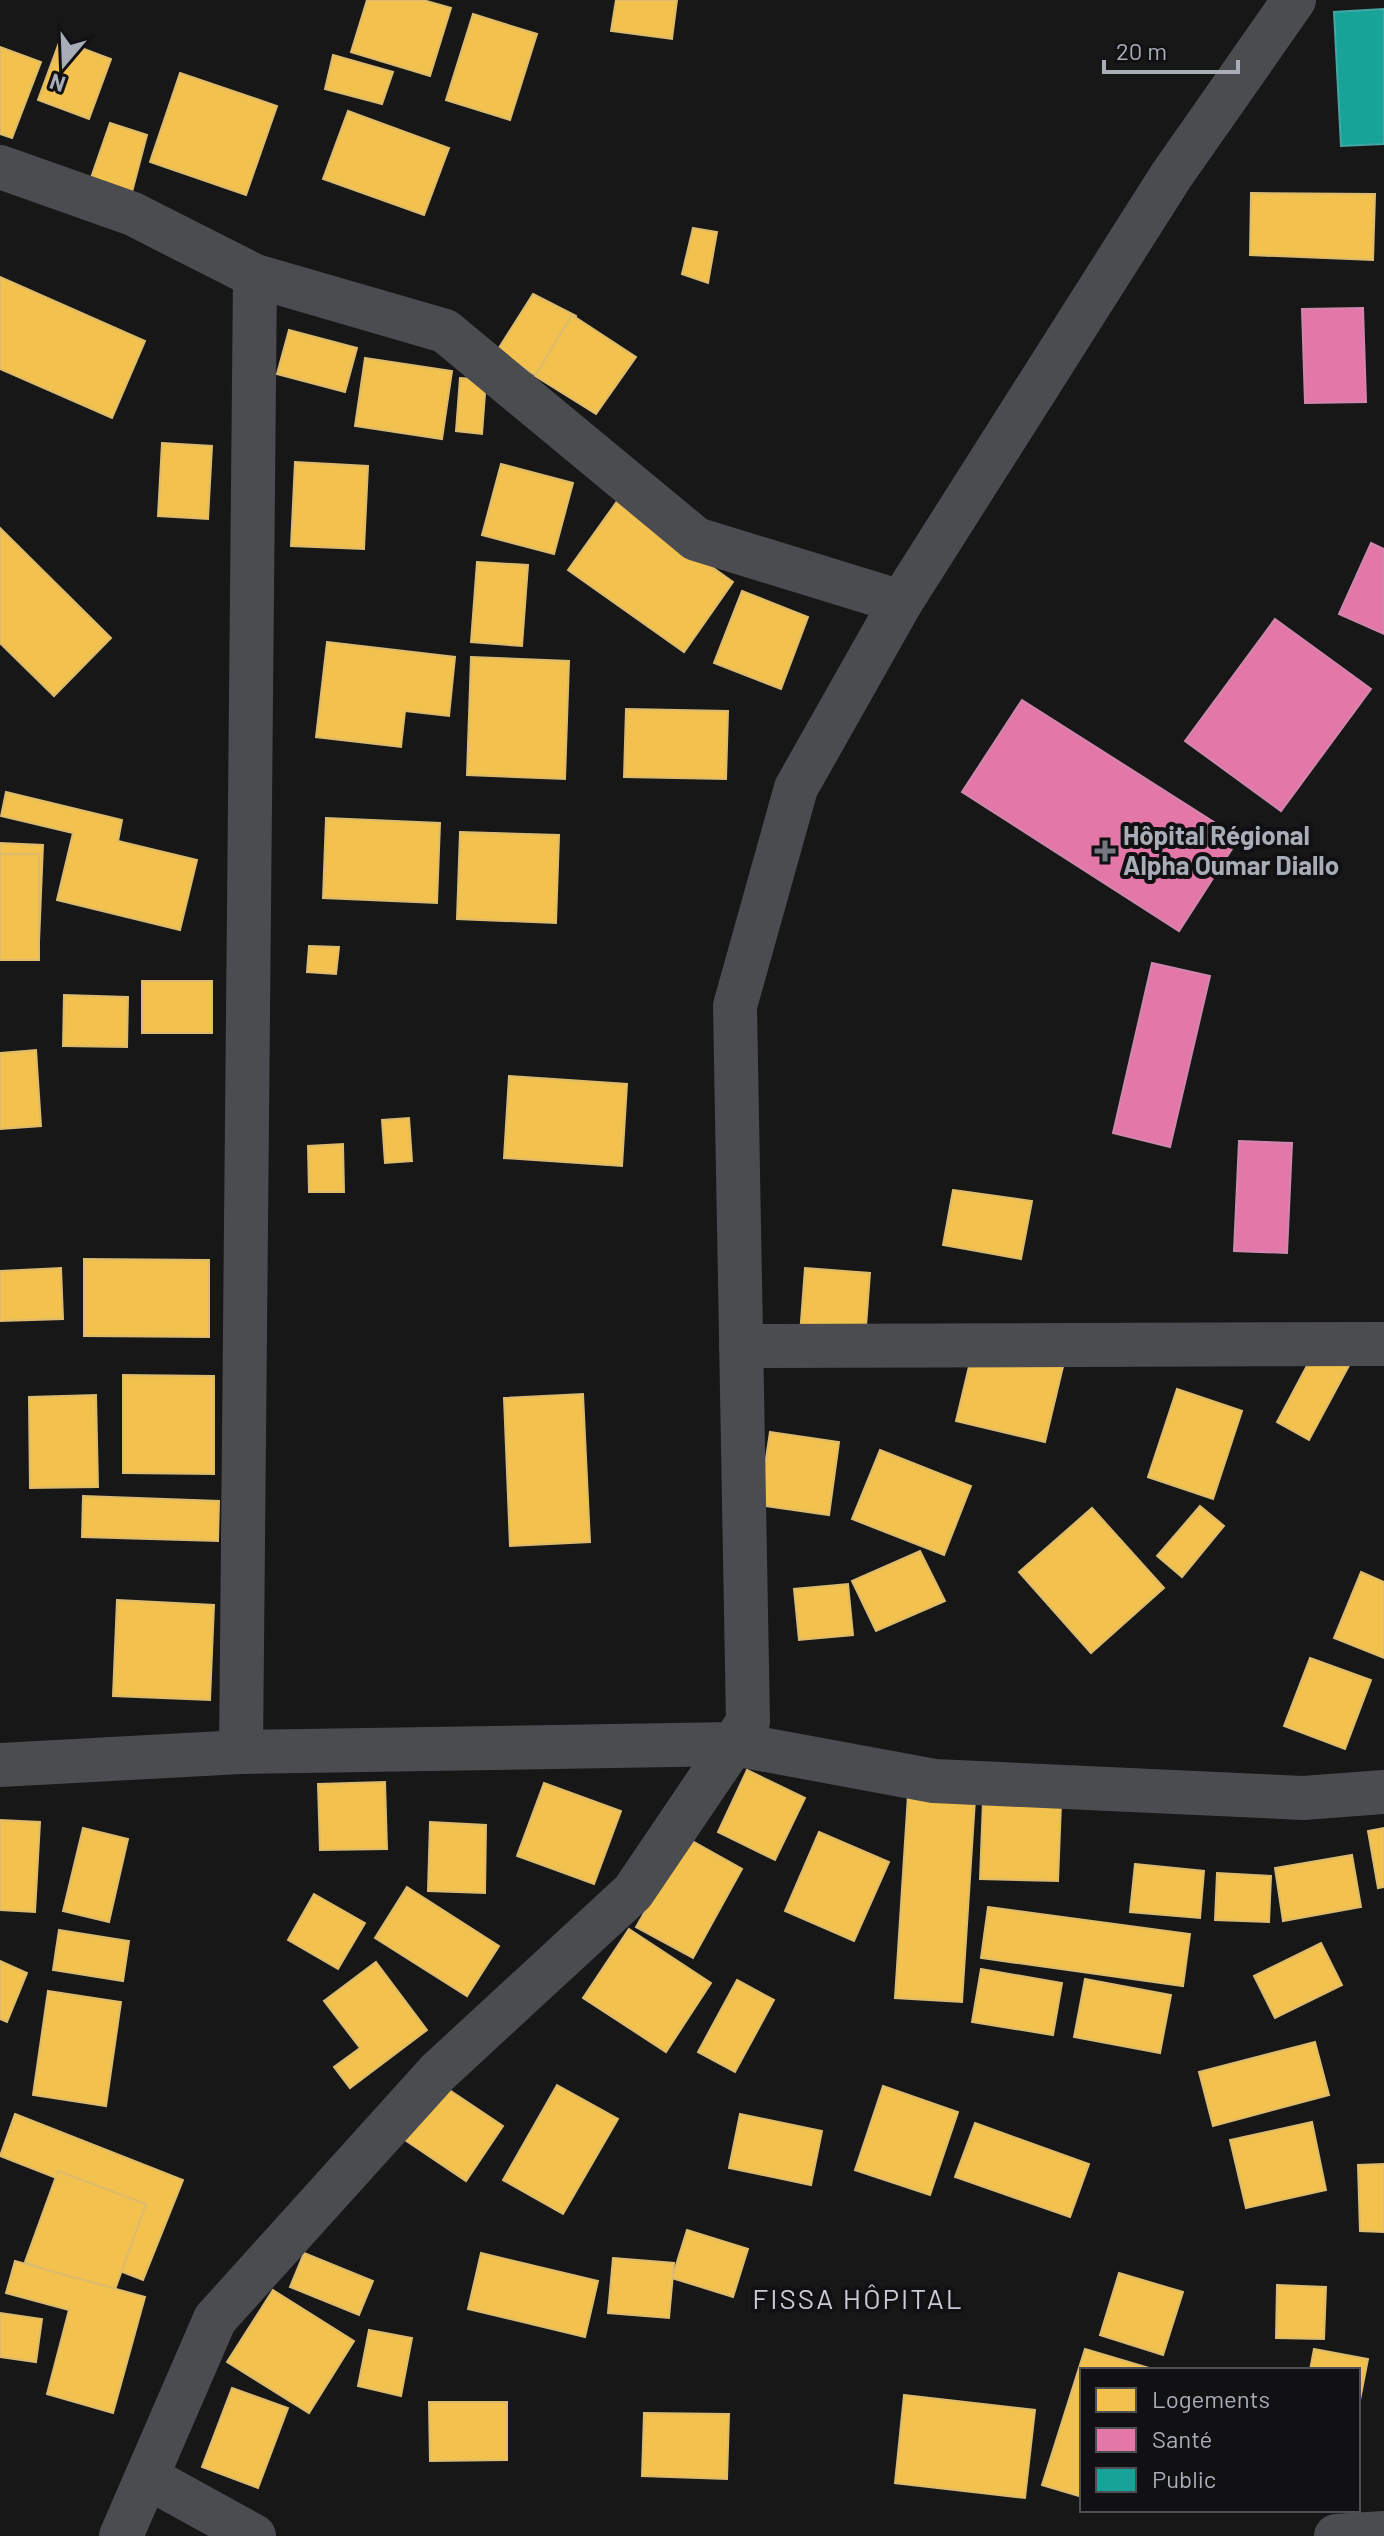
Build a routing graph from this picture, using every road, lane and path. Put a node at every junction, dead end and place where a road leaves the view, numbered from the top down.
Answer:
1 (1294, 0) edge
2 (0, 167) edge
3 (255, 276) junction
4 (901, 602) junction
5 (1384, 1344) edge
6 (741, 1346) junction
7 (734, 1744) junction
8 (241, 1752) junction
9 (0, 1765) edge
10 (1384, 1792) edge
11 (147, 2477) junction
12 (1384, 2533) edge
13 (121, 2536) edge
14 (254, 2536) edge
15 (1336, 2536) edge

1 - 4 street
2 - 3 street
3 - 4 street
3 - 8 street
4 - 6 street
5 - 6 street
6 - 7 street
7 - 8 street
7 - 10 street
7 - 11 street
8 - 9 street
11 - 13 street
11 - 14 street
12 - 15 street

